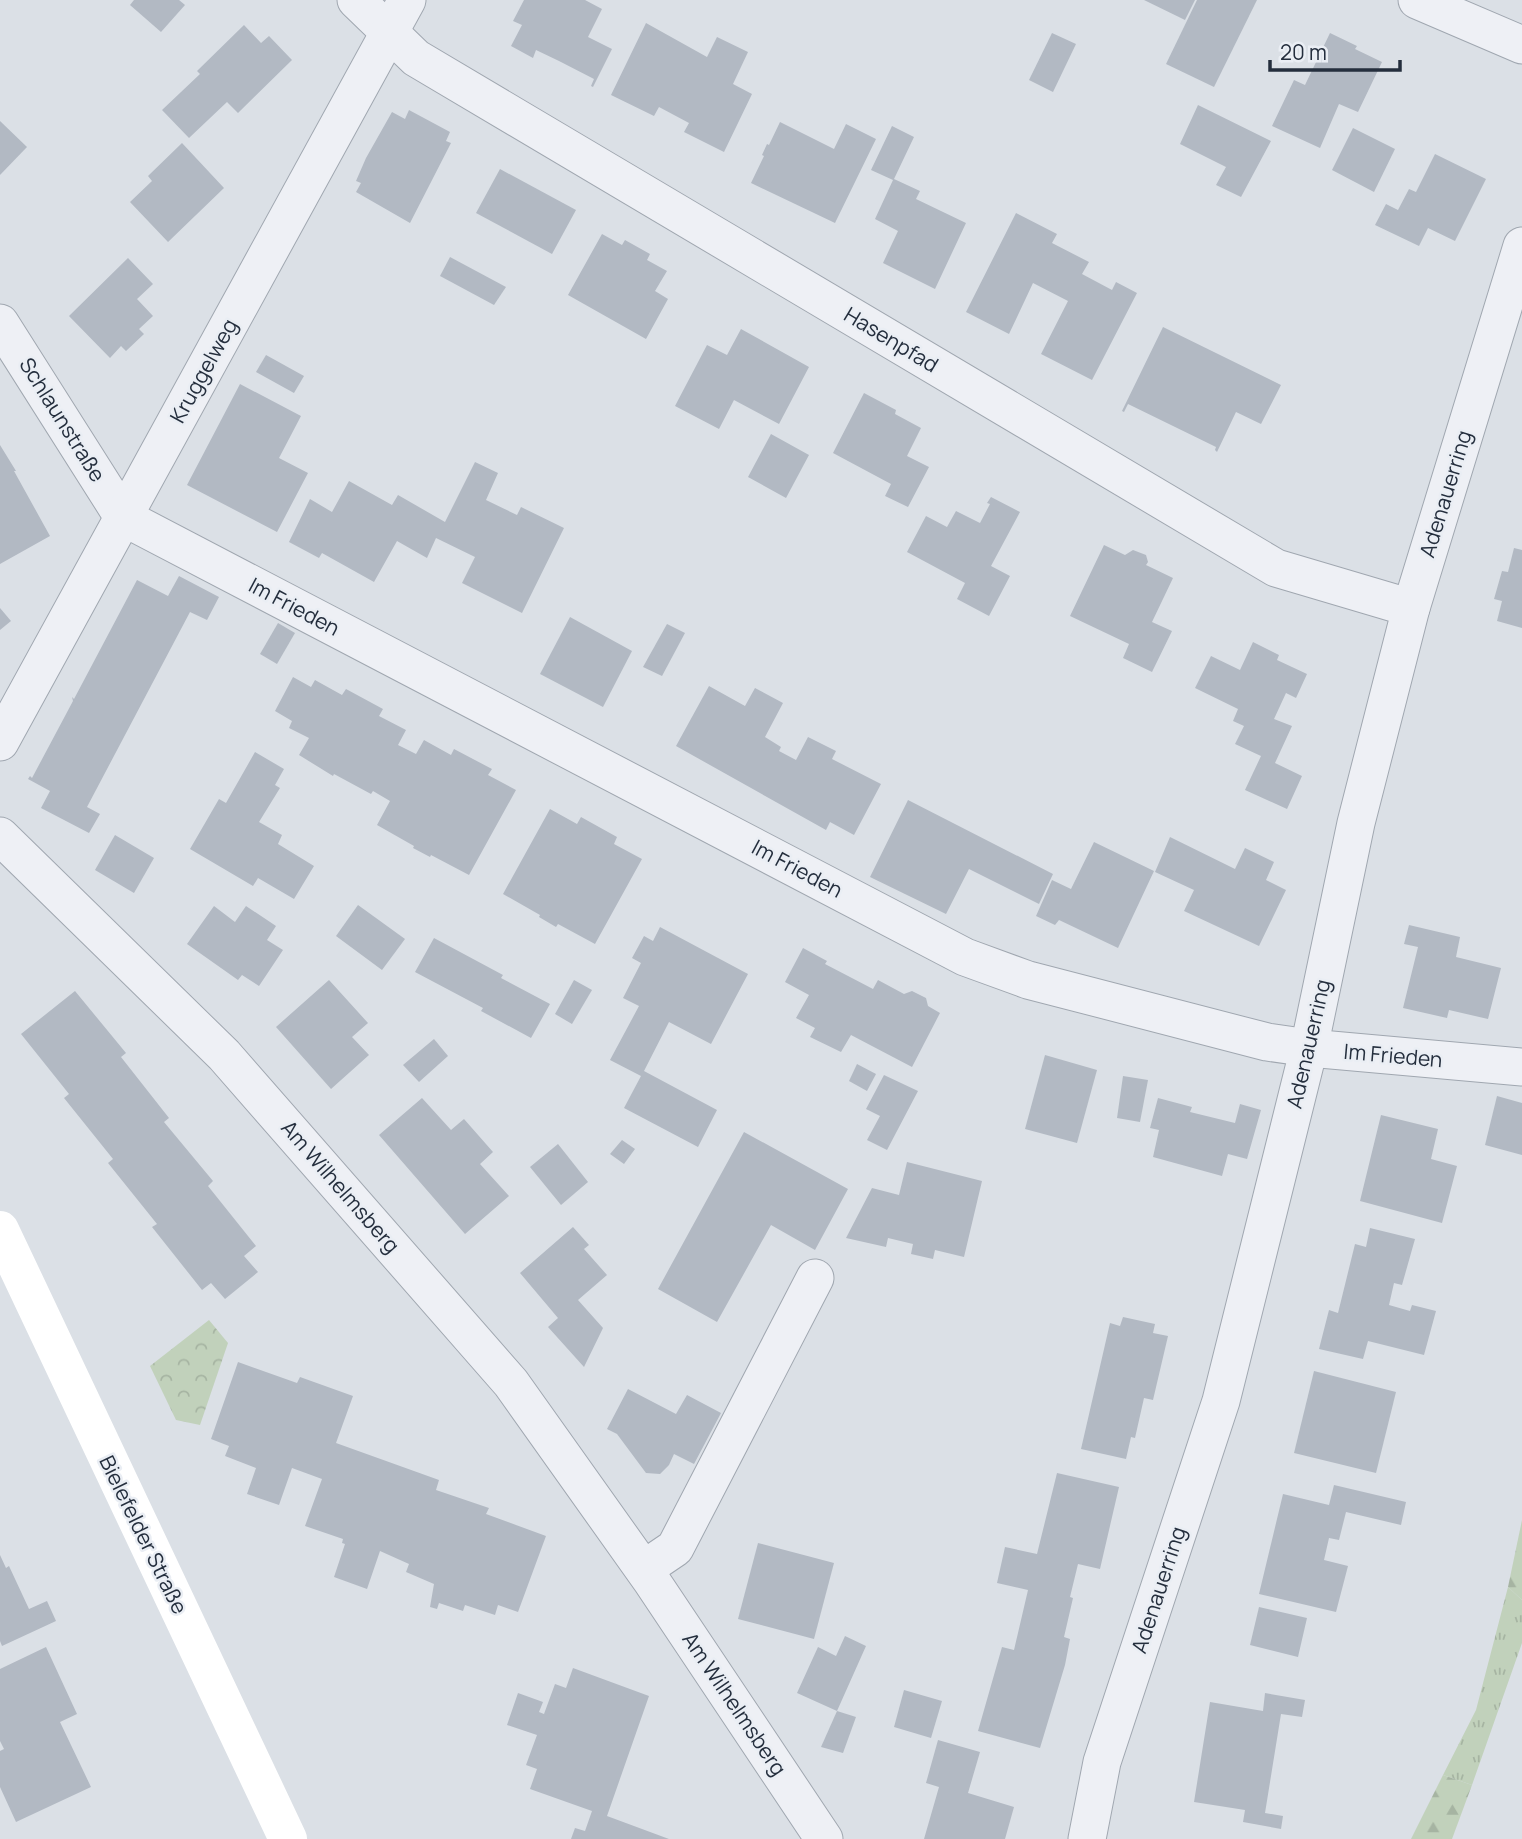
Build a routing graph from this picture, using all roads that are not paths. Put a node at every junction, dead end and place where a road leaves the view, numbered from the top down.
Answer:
1 (356, 0) edge
2 (1417, 0) edge
3 (399, 16) edge
4 (1522, 44) edge
5 (1522, 246) edge
6 (0, 323) edge
7 (123, 517) junction
8 (1411, 608) junction
9 (0, 742) edge
10 (0, 836) edge
11 (1309, 1048) junction
12 (1522, 1067) edge
13 (0, 1230) edge
14 (815, 1278) dead end
15 (644, 1569) junction
16 (288, 1839) edge
17 (824, 1839) edge
18 (1087, 1839) edge

1 - 3 street
2 - 4 street
3 - 7 street, Kruggelweg
3 - 8 street, Hasenpfad
5 - 8 street, Adenauerring
6 - 7 street, Schlaunstraße
7 - 9 street, Kruggelweg
7 - 11 street, Im Frieden
8 - 11 street, Adenauerring
10 - 15 street, Am Wilhelmsberg
11 - 12 street, Im Frieden
11 - 18 street, Adenauerring
13 - 16 main road, Bielefelder Straße
14 - 15 street
15 - 17 street, Am Wilhelmsberg

